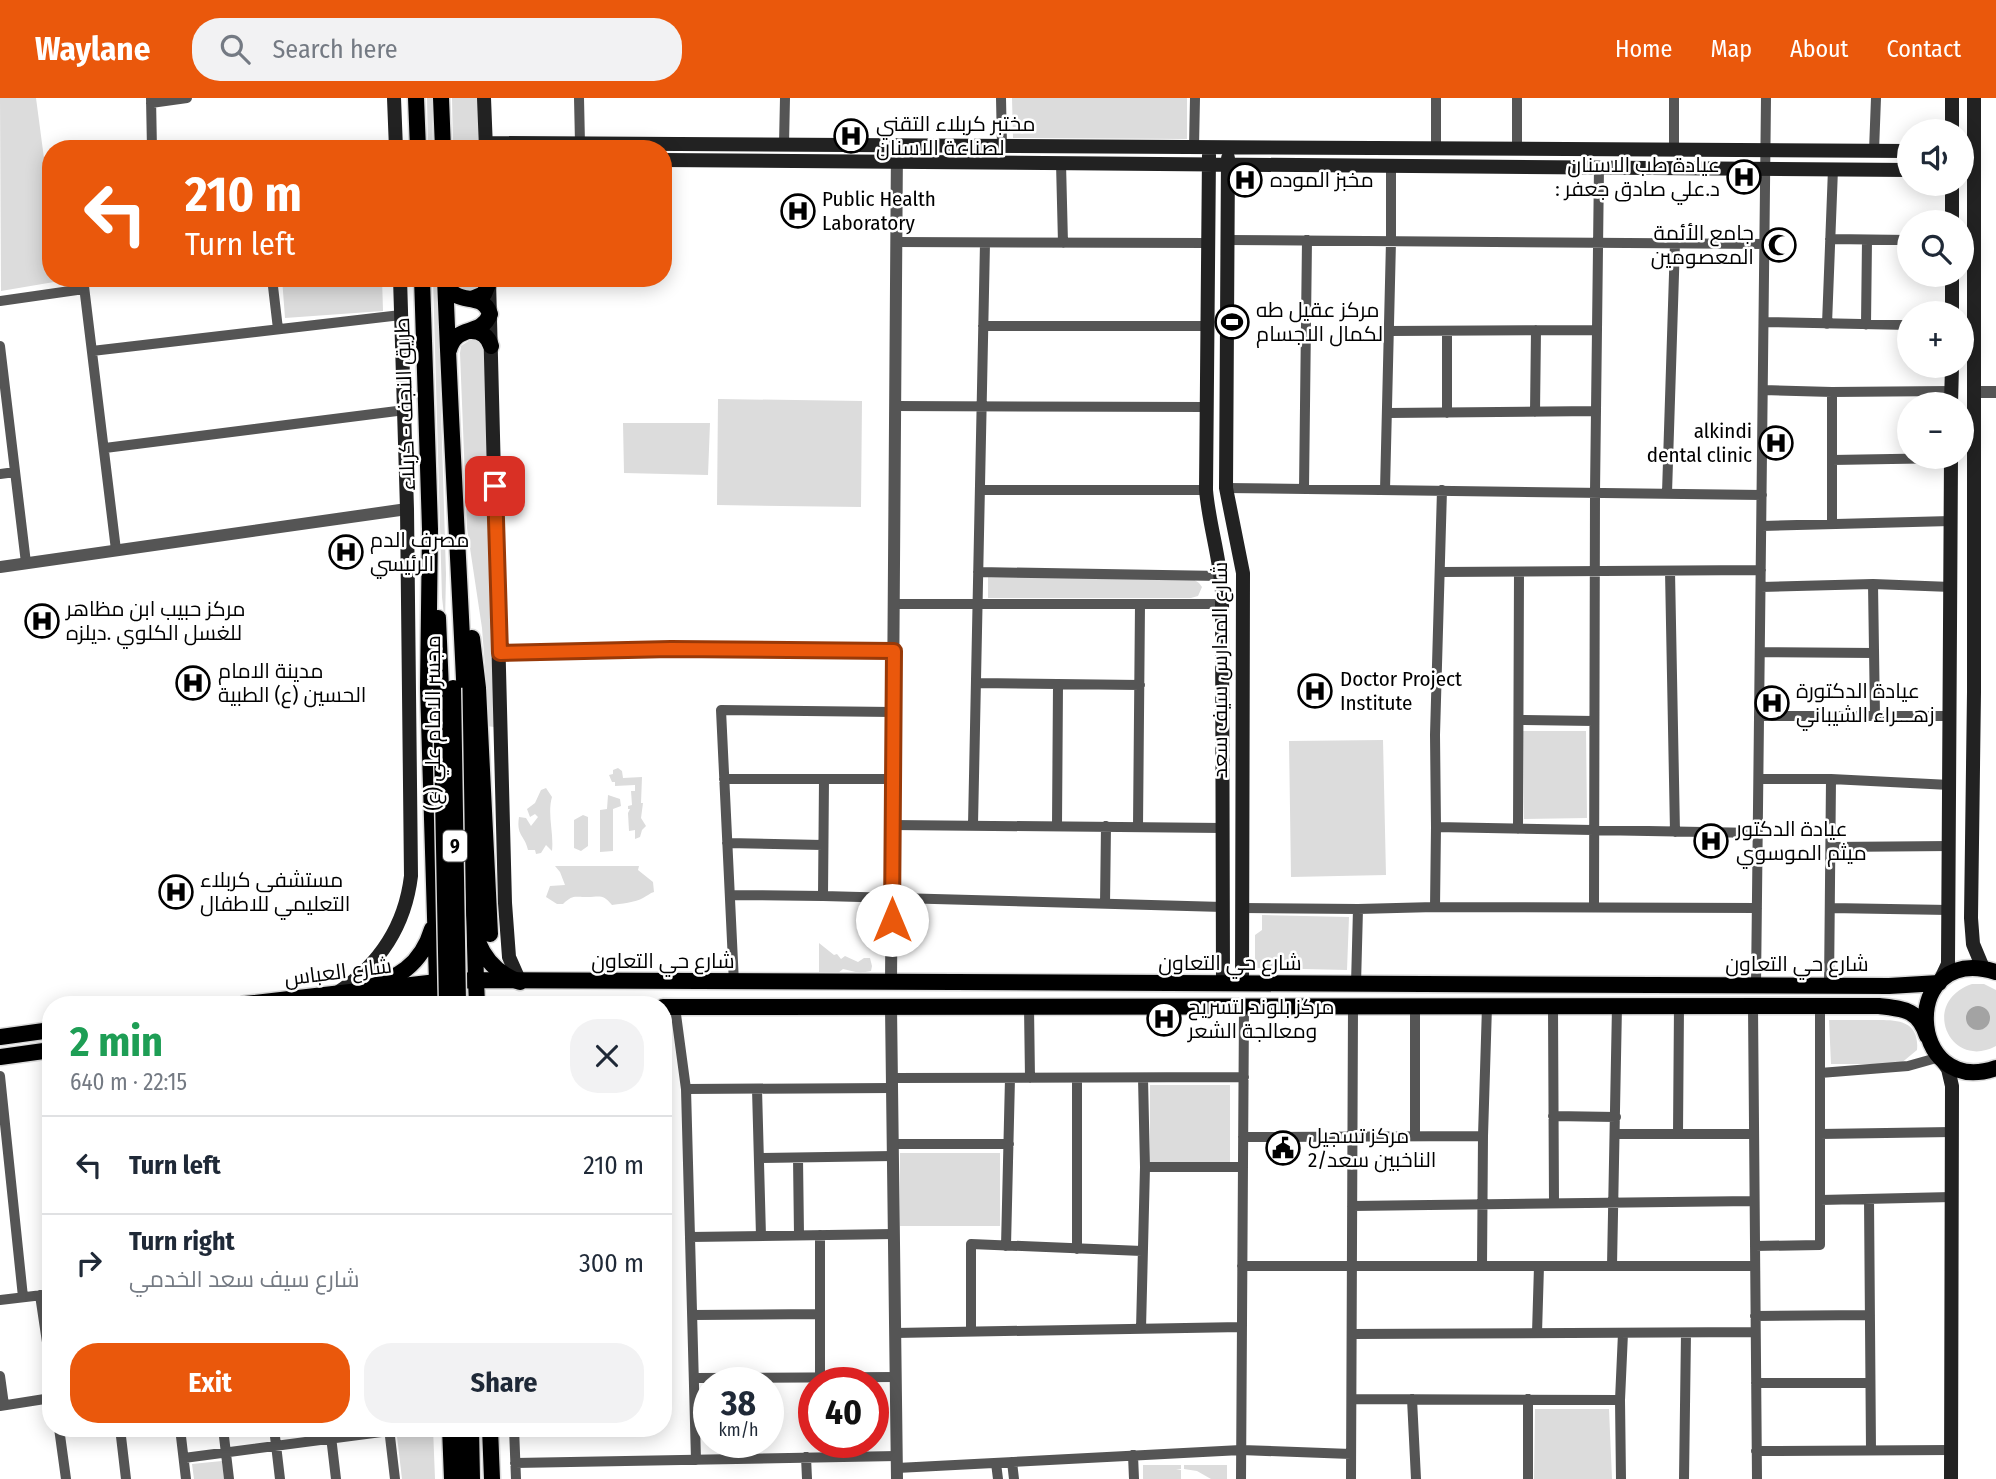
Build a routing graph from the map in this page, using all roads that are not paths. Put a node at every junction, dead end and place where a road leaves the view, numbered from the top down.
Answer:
1 (187, 98) edge
2 (394, 98) edge
3 (416, 98) edge
4 (442, 98) edge
5 (484, 98) edge
6 (579, 98) edge
7 (785, 98) edge
8 (1001, 98) edge
9 (1195, 98) edge
10 (1436, 98) edge
11 (1517, 98) edge
12 (1674, 98) edge
13 (1766, 98) edge
14 (1876, 98) edge
15 (1952, 98) edge
16 (1974, 98) edge
17 (151, 100) edge
18 (1952, 119) edge
19 (152, 140) edge
20 (396, 140) edge
21 (418, 140) edge
22 (443, 140) edge
23 (486, 140) edge
24 (580, 140) edge
25 (672, 143) edge
26 (784, 144) junction
27 (897, 145) junction
28 (1002, 145) junction
29 (1194, 147) junction
30 (1210, 147) junction
31 (1228, 147) junction
32 (1436, 148) junction
33 (1517, 149) junction
34 (1537, 149) junction
35 (1559, 149) junction
36 (1674, 149) junction
37 (1766, 150) junction
38 (1874, 150) junction
39 (1897, 151) edge
40 (672, 160) edge
41 (897, 162) junction
42 (1061, 163) junction
43 (1209, 164) junction
44 (1228, 164) junction
45 (1391, 166) junction
46 (1538, 167) junction
47 (1558, 167) junction
48 (1599, 167) junction
49 (1766, 169) junction
50 (1833, 169) junction
51 (1897, 170) edge
52 (1830, 239) junction
53 (1228, 240) junction
54 (1307, 240) junction
55 (1867, 240) junction
56 (1897, 240) edge
57 (1391, 241) junction
58 (897, 242) junction
59 (985, 243) junction
60 (1063, 243) junction
61 (1208, 243) junction
62 (1598, 243) junction
63 (1675, 243) junction
64 (1765, 244) junction
65 (1208, 263) junction
66 (1228, 265) junction
67 (1208, 283) junction
68 (1228, 284) junction
69 (68, 287) edge
70 (83, 287) edge
71 (273, 287) edge
72 (400, 287) edge
73 (422, 287) edge
74 (445, 287) edge
75 (448, 287) edge
76 (486, 287) edge
77 (489, 287) edge
78 (472, 299) junction
79 (0, 301) edge
80 (490, 314) junction
81 (401, 315) junction
82 (1764, 322) junction
83 (1827, 324) junction
84 (1866, 325) junction
85 (1897, 325) edge
86 (983, 326) junction
87 (1208, 326) junction
88 (278, 329) junction
89 (1536, 330) junction
90 (1597, 330) junction
91 (469, 331) junction
92 (1389, 331) junction
93 (1447, 331) junction
94 (0, 346) edge
95 (491, 346) junction
96 (92, 351) junction
97 (449, 353) junction
98 (1763, 390) junction
99 (1832, 392) junction
100 (1973, 392) edge
101 (1974, 392) edge
102 (1996, 392) edge
103 (1897, 395) edge
104 (895, 406) junction
105 (982, 406) junction
106 (1207, 407) junction
107 (405, 410) junction
108 (1596, 411) junction
109 (1535, 412) junction
110 (1447, 413) junction
111 (1388, 414) junction
112 (105, 447) junction
113 (1897, 458) edge
114 (1832, 460) junction
115 (1951, 469) edge
116 (1973, 469) edge
117 (15, 472) junction
118 (0, 474) edge
119 (1226, 488) junction
120 (1304, 489) junction
121 (980, 490) junction
122 (1206, 490) junction
123 (1385, 490) junction
124 (1442, 490) junction
125 (1595, 492) junction
126 (1667, 493) junction
127 (1762, 495) junction
128 (407, 509) junction
129 (1951, 521) junction
130 (1832, 524) junction
131 (456, 526) junction
132 (1762, 526) junction
133 (429, 529) junction
134 (116, 550) junction
135 (26, 563) junction
136 (0, 567) edge
137 (1761, 570) junction
138 (1595, 571) junction
139 (1670, 571) junction
140 (978, 572) junction
141 (1441, 572) junction
142 (1519, 572) junction
143 (1221, 576) junction
144 (1873, 584) junction
145 (460, 585) junction
146 (1761, 587) junction
147 (1951, 587) junction
148 (894, 604) junction
149 (978, 604) junction
150 (1140, 604) junction
151 (1222, 604) junction
152 (894, 651) junction
153 (1760, 652) junction
154 (500, 653) junction
155 (1874, 653) junction
156 (1950, 655) junction
157 (1973, 659) junction
158 (976, 683) junction
159 (1058, 685) junction
160 (1140, 685) junction
161 (447, 688) junction
162 (1950, 691) junction
163 (1973, 692) junction
164 (893, 712) junction
165 (1759, 716) junction
166 (1875, 716) junction
167 (1950, 716) junction
168 (1519, 720) junction
169 (1594, 721) junction
170 (1222, 767) junction
171 (1242, 767) junction
172 (724, 779) junction
173 (824, 779) junction
174 (893, 779) junction
175 (1759, 779) junction
176 (1831, 779) junction
177 (1950, 785) junction
178 (1222, 789) junction
179 (1242, 791) junction
180 (892, 825) junction
181 (973, 825) junction
182 (1057, 825) junction
183 (1106, 826) junction
184 (1138, 827) junction
185 (1223, 828) junction
186 (1436, 828) junction
187 (1518, 829) junction
188 (1594, 830) junction
189 (1675, 832) junction
190 (1758, 833) junction
191 (727, 843) junction
192 (823, 845) junction
193 (1950, 846) junction
194 (1830, 847) junction
195 (473, 886) junction
196 (434, 888) junction
197 (730, 895) junction
198 (822, 896) junction
199 (892, 898) junction
200 (1105, 904) junction
201 (1223, 907) junction
202 (1435, 907) junction
203 (1242, 908) junction
204 (1594, 908) junction
205 (1757, 908) junction
206 (1830, 908) junction
207 (1358, 909) junction
208 (1949, 910) junction
209 (434, 912) junction
210 (475, 926) junction
211 (490, 934) dead end
212 (1989, 970) edge
213 (476, 981) junction
214 (520, 982) junction
215 (734, 983) junction
216 (764, 983) junction
217 (795, 983) junction
218 (891, 983) junction
219 (1939, 983) junction
220 (1223, 984) junction
221 (1242, 984) junction
222 (1285, 984) junction
223 (1310, 984) junction
224 (1356, 984) junction
225 (1756, 985) junction
226 (1829, 985) junction
227 (363, 990) junction
228 (435, 994) edge
229 (342, 996) edge
230 (347, 996) edge
231 (397, 996) edge
232 (447, 996) edge
233 (458, 996) edge
234 (477, 996) edge
235 (1487, 1006) junction
236 (1617, 1006) junction
237 (1679, 1006) junction
238 (1753, 1006) junction
239 (1820, 1006) junction
240 (672, 1007) edge
241 (764, 1007) junction
242 (796, 1007) junction
243 (891, 1007) junction
244 (1029, 1007) junction
245 (1244, 1007) junction
246 (1283, 1007) junction
247 (1311, 1007) junction
248 (1353, 1007) junction
249 (1415, 1007) junction
250 (1553, 1007) junction
251 (672, 1021) edge
252 (42, 1031) edge
253 (1927, 1036) junction
254 (0, 1037) edge
255 (42, 1051) edge
256 (0, 1057) edge
257 (1940, 1057) junction
258 (1996, 1068) edge
259 (1966, 1070) junction
260 (1820, 1073) junction
261 (0, 1076) edge
262 (1143, 1077) junction
263 (1244, 1077) junction
264 (1010, 1078) junction
265 (1030, 1078) junction
266 (1077, 1078) junction
267 (892, 1083) junction
268 (1952, 1086) junction
269 (686, 1089) junction
270 (757, 1089) junction
271 (1553, 1116) junction
272 (1616, 1117) junction
273 (1952, 1132) junction
274 (1616, 1134) junction
275 (1678, 1134) junction
276 (1754, 1134) junction
277 (1820, 1134) junction
278 (1352, 1136) junction
279 (1415, 1136) junction
280 (1483, 1136) junction
281 (1243, 1138) junction
282 (1009, 1144) junction
283 (893, 1150) junction
284 (759, 1158) junction
285 (797, 1158) junction
286 (1144, 1167) junction
287 (1243, 1167) junction
288 (1952, 1197) junction
289 (1868, 1199) junction
290 (1820, 1200) junction
291 (1755, 1201) junction
292 (1554, 1203) junction
293 (1614, 1203) junction
294 (1482, 1204) junction
295 (1352, 1206) junction
296 (894, 1234) junction
297 (799, 1235) junction
298 (820, 1235) junction
299 (761, 1236) junction
300 (690, 1237) junction
301 (1006, 1246) junction
302 (1755, 1246) junction
303 (1077, 1249) junction
304 (1142, 1251) junction
305 (1242, 1266) junction
306 (1352, 1266) junction
307 (1482, 1266) junction
308 (1539, 1266) junction
309 (1612, 1266) junction
310 (1755, 1266) junction
311 (42, 1295) edge
312 (23, 1297) junction
313 (0, 1300) edge
314 (820, 1314) junction
315 (692, 1315) junction
316 (1870, 1315) junction
317 (1755, 1316) junction
318 (1242, 1327) junction
319 (1141, 1329) junction
320 (971, 1332) junction
321 (1755, 1332) junction
322 (895, 1333) junction
323 (1537, 1333) junction
324 (1623, 1333) junction
325 (1686, 1333) junction
326 (1352, 1334) junction
327 (694, 1367) edge
328 (820, 1367) edge
329 (0, 1376) edge
330 (889, 1377) edge
331 (896, 1377) junction
332 (1756, 1383) junction
333 (1870, 1383) junction
334 (42, 1399) edge
335 (1352, 1399) junction
336 (1412, 1399) junction
337 (1528, 1399) junction
338 (1620, 1400) junction
339 (2, 1405) edge
340 (60, 1437) edge
341 (121, 1437) edge
342 (181, 1437) edge
343 (224, 1437) edge
344 (275, 1437) edge
345 (313, 1437) edge
346 (331, 1437) edge
347 (390, 1437) edge
348 (450, 1437) edge
349 (459, 1437) edge
350 (471, 1437) edge
351 (490, 1437) edge
352 (514, 1437) edge
353 (276, 1446) junction
354 (1241, 1450) junction
355 (1871, 1450) junction
356 (1951, 1450) junction
357 (1756, 1451) junction
358 (226, 1453) junction
359 (1351, 1454) junction
360 (1133, 1455) junction
361 (798, 1457) edge
362 (184, 1458) junction
363 (806, 1458) edge
364 (814, 1458) edge
365 (696, 1460) joint
366 (1012, 1462) junction
367 (515, 1463) junction
368 (996, 1463) junction
369 (897, 1468) edge
370 (66, 1479) edge
371 (126, 1479) edge
372 (186, 1479) edge
373 (229, 1479) edge
374 (280, 1479) edge
375 (336, 1479) edge
376 (395, 1479) edge
377 (452, 1479) edge
378 (460, 1479) edge
379 (472, 1479) edge
380 (492, 1479) edge
381 (516, 1479) edge
382 (807, 1479) edge
383 (998, 1479) edge
384 (1014, 1479) edge
385 (1134, 1479) edge
386 (1241, 1479) edge
387 (1351, 1479) edge
388 (1416, 1479) edge
389 (1528, 1479) edge
390 (1620, 1479) edge
391 (1684, 1479) edge
392 (1756, 1479) edge
393 (1951, 1479) edge

1 - 17 street
2 - 20 main road
3 - 21 main road
4 - 22 main road
5 - 23 main road
6 - 24 street
7 - 26 street
8 - 28 street
9 - 29 street
10 - 32 street
11 - 33 street
12 - 36 street
13 - 37 street
14 - 38 street
15 - 18 main road
16 - 100 main road
17 - 19 street
25 - 26 main road
26 - 27 main road
27 - 28 main road
27 - 41 street
28 - 29 main road
29 - 30 main road
30 - 31 main road
30 - 43 main road, شارع المدارس سيف سعد
31 - 32 main road
31 - 44 main road, شارع المدارس سيف سعد
32 - 33 main road
33 - 34 main road
34 - 35 main road
34 - 46 main road
35 - 36 main road
35 - 47 main road
36 - 37 main road
37 - 38 main road
37 - 49 street
38 - 39 main road
40 - 41 main road
41 - 42 main road
41 - 58 street
42 - 43 main road
42 - 60 street
43 - 44 main road
43 - 61 main road, شارع المدارس سيف سعد
44 - 45 main road
44 - 53 main road, شارع المدارس سيف سعد
45 - 46 main road
45 - 57 street
46 - 47 main road
47 - 48 main road
48 - 49 main road
48 - 62 street
49 - 50 main road
49 - 64 street
50 - 51 main road
50 - 52 street
52 - 55 street
52 - 83 street
53 - 54 street
53 - 66 main road, شارع المدارس سيف سعد
54 - 57 street
54 - 120 street
55 - 56 street
55 - 84 street
57 - 62 street
57 - 92 street
58 - 59 street
58 - 104 street
59 - 60 street
59 - 86 street
60 - 61 street
61 - 65 main road, شارع المدارس سيف سعد
62 - 63 street
62 - 90 street
63 - 64 street
63 - 126 street
64 - 82 street
65 - 66 main road
65 - 67 main road, شارع المدارس سيف سعد
66 - 68 main road, شارع المدارس سيف سعد
67 - 68 main road
67 - 87 main road, شارع المدارس سيف سعد
68 - 119 main road, شارع المدارس سيف سعد
69 - 79 street
70 - 96 street
71 - 88 street
72 - 81 main road
73 - 133 main road, طريق النجف - كربلاء / 9
74 - 97 main road, 9
75 - 78 main road
76 - 78 main road
77 - 80 main road
78 - 80 main road
80 - 91 main road
80 - 95 main road
81 - 88 street
81 - 107 main road
82 - 83 street
82 - 98 street
83 - 84 street
84 - 85 street
86 - 87 street
86 - 105 street
87 - 106 main road, شارع المدارس سيف سعد
88 - 96 street
89 - 90 street
89 - 93 street
89 - 109 street
90 - 108 street
91 - 95 main road
91 - 97 main road
92 - 93 street
92 - 111 street
93 - 110 street
94 - 117 street
95 - 154 main road
96 - 112 street
97 - 131 main road, 9
98 - 99 street
98 - 127 street
99 - 103 street
99 - 114 street
101 - 102 street
104 - 105 street
104 - 148 street
105 - 106 street
105 - 121 street
106 - 122 main road, شارع المدارس سيف سعد
107 - 112 street
107 - 128 main road
108 - 109 street
108 - 125 street
109 - 110 street
110 - 111 street
111 - 123 street
112 - 134 street
113 - 114 street
114 - 130 street
115 - 129 main road
116 - 157 main road
117 - 118 street
117 - 135 street
119 - 120 street
119 - 171 main road, شارع المدارس سيف سعد
120 - 123 street
121 - 122 street
121 - 140 street
122 - 143 main road, شارع المدارس سيف سعد
123 - 124 street
124 - 125 street
124 - 141 street
125 - 126 street
125 - 138 street
126 - 127 street
127 - 132 street
128 - 134 street
128 - 229 main road
129 - 130 street
129 - 147 main road
130 - 132 street
131 - 145 main road
131 - 161 main road, مجسر الامام علي (ع) / 9
132 - 137 street
133 - 161 main road, مجسر الامام علي (ع) / 9
133 - 196 main road
134 - 135 street
135 - 136 street
137 - 139 street
137 - 146 street
138 - 139 street
138 - 142 street
138 - 169 street
139 - 189 street
140 - 143 street
140 - 149 street
141 - 142 street
141 - 186 street
142 - 168 street
143 - 151 main road, شارع المدارس سيف سعد
144 - 146 street
144 - 147 street
144 - 155 street
145 - 195 main road
145 - 211 main road
146 - 153 street
147 - 156 main road
148 - 149 street
148 - 152 street
149 - 150 street
149 - 158 street
150 - 151 street
150 - 160 street
151 - 170 main road, شارع المدارس سيف سعد
152 - 154 street
152 - 164 street
153 - 155 street
153 - 165 street
154 - 214 main road
155 - 166 street
156 - 157 main road
156 - 162 main road
157 - 163 main road
158 - 159 street
158 - 181 street
159 - 160 street
159 - 182 street
160 - 184 street
161 - 232 main road, مجسر الامام علي (ع) / 9, bridge
161 - 233 main road, مجسر الامام علي (ع) / 9, bridge
162 - 163 main road
162 - 167 main road
163 - 212 main road
164 - 172 street
164 - 174 street
165 - 166 street
165 - 175 street
166 - 167 street
167 - 177 main road
168 - 169 street
168 - 187 street
169 - 188 street
170 - 171 main road
170 - 178 main road, شارع المدارس سيف سعد
171 - 179 main road, شارع المدارس سيف سعد
172 - 173 street
172 - 191 street
173 - 174 street
173 - 192 street
174 - 180 street
175 - 176 street
175 - 190 street
176 - 177 street
176 - 194 street
177 - 193 main road
178 - 179 main road
178 - 185 main road, شارع المدارس سيف سعد
179 - 203 main road, شارع المدارس سيف سعد
180 - 181 street
180 - 199 street
181 - 182 street
182 - 183 street
183 - 184 street
183 - 200 street
184 - 185 street
185 - 201 main road, شارع المدارس سيف سعد
186 - 187 street
186 - 202 street
187 - 188 street
188 - 189 street
188 - 204 street
189 - 190 street
190 - 205 street
191 - 192 street
191 - 197 street
192 - 198 street
193 - 194 street
193 - 208 main road
194 - 206 street
195 - 196 main road
195 - 210 main road
196 - 209 main road
197 - 198 street
197 - 215 street
198 - 199 street
199 - 200 street
199 - 218 street
200 - 201 street
201 - 220 main road, شارع المدارس سيف سعد
202 - 204 street
202 - 207 street
203 - 207 street
203 - 221 main road, شارع المدارس سيف سعد
204 - 205 street
205 - 225 street
206 - 208 street
206 - 226 street
207 - 224 street
208 - 219 main road
209 - 227 main road
209 - 228 main road
210 - 213 main road
210 - 214 main road
212 - 219 main road
213 - 214 main road, شارع حي التعاون
213 - 228 main road, شارع حي التعاون
213 - 234 main road
214 - 215 main road, شارع حي التعاون
215 - 216 main road, شارع حي التعاون
216 - 217 main road, شارع حي التعاون
216 - 241 main road
217 - 218 main road, شارع حي التعاون
217 - 242 main road
218 - 220 main road, شارع حي التعاون
219 - 226 main road, شارع حي التعاون
219 - 253 main road
220 - 221 main road, شارع حي التعاون
221 - 222 main road, شارع حي التعاون
222 - 223 main road, شارع حي التعاون
222 - 246 main road
223 - 224 main road, شارع حي التعاون
223 - 247 main road
224 - 225 main road, شارع حي التعاون
225 - 226 main road, شارع حي التعاون
227 - 228 main road, شارع العباس
227 - 230 main road, شارع العباس
228 - 231 main road
235 - 249 main road, شارع حي التعاون
235 - 250 main road, شارع حي التعاون
235 - 280 street
236 - 237 main road, شارع حي التعاون
236 - 250 main road, شارع حي التعاون
236 - 272 street
237 - 238 main road, شارع حي التعاون
237 - 275 street
238 - 239 main road, شارع حي التعاون
238 - 276 street
239 - 253 main road, شارع حي التعاون
239 - 260 street
240 - 241 main road, شارع حي التعاون
241 - 242 main road, شارع حي التعاون
242 - 243 main road, شارع حي التعاون
243 - 244 main road, شارع حي التعاون
243 - 267 street
244 - 245 main road, شارع حي التعاون
244 - 265 street
245 - 246 main road, شارع حي التعاون
245 - 263 street
246 - 247 main road, شارع حي التعاون
247 - 248 main road, شارع حي التعاون
248 - 249 main road, شارع حي التعاون
248 - 278 street
249 - 279 street
250 - 271 street
251 - 269 street
252 - 254 main road
253 - 257 main road, شارع حي التعاون
255 - 256 main road
257 - 259 main road
257 - 260 street
257 - 268 main road
258 - 259 main road
259 - 268 main road
260 - 277 street
261 - 312 street
262 - 263 street
262 - 266 street
262 - 286 street
263 - 281 street
264 - 265 street
264 - 267 street
264 - 282 street
265 - 266 street
266 - 303 street
267 - 270 street
267 - 283 street
268 - 273 main road
269 - 270 street
269 - 300 street
270 - 284 street
271 - 272 street
271 - 292 street
272 - 274 street
273 - 277 street
273 - 288 main road
274 - 275 street
274 - 293 street
275 - 276 street
276 - 291 street
277 - 290 street
278 - 279 street
278 - 281 street
278 - 295 street
279 - 280 street
280 - 294 street
281 - 287 street
282 - 283 street
282 - 301 street
283 - 285 street
283 - 296 street
284 - 285 street
284 - 299 street
285 - 297 street
286 - 287 street
286 - 304 street
287 - 305 street
288 - 289 street
288 - 356 main road
289 - 290 street
289 - 316 street
290 - 302 street
291 - 293 street
291 - 302 street
292 - 293 street
292 - 294 street
293 - 309 street
294 - 295 street
294 - 307 street
295 - 306 street
296 - 298 street
296 - 322 street
297 - 298 street
297 - 299 street
298 - 314 street
299 - 300 street
300 - 315 street
301 - 303 street
301 - 320 street
302 - 310 street
303 - 304 street
304 - 319 street
305 - 306 street
305 - 318 street
306 - 307 street
306 - 326 street
307 - 308 street
308 - 309 street
308 - 323 street
309 - 310 street
310 - 317 street
311 - 312 street
312 - 313 street
314 - 315 street
314 - 328 street
315 - 327 street
316 - 317 street
316 - 333 street
317 - 321 street
318 - 319 street
318 - 354 street
319 - 320 street
320 - 322 street
321 - 325 street
321 - 332 street
322 - 331 street
323 - 324 street
323 - 326 street
324 - 325 street
324 - 338 street
325 - 391 street
326 - 335 street
329 - 339 street
330 - 331 street
331 - 369 street
332 - 333 street
332 - 357 street
333 - 355 street
334 - 339 street
335 - 336 street
335 - 359 street
336 - 337 street
336 - 388 street
337 - 338 street
337 - 389 street
338 - 390 street
340 - 370 street
341 - 371 street
342 - 362 street
343 - 358 street
344 - 353 street
345 - 353 street
346 - 375 street
347 - 376 street
348 - 377 main road
349 - 378 main road
350 - 379 main road
351 - 380 main road
352 - 367 street
353 - 358 street
353 - 374 street
354 - 359 street
354 - 360 street
354 - 386 street
355 - 356 street
355 - 357 street
356 - 393 main road
357 - 392 street
358 - 362 street
358 - 373 street
359 - 387 street
360 - 366 street
360 - 385 street
361 - 365 street
362 - 372 street
363 - 382 street
364 - 369 street
365 - 367 street
366 - 368 street
366 - 384 street
367 - 381 street
368 - 369 street
368 - 383 street

